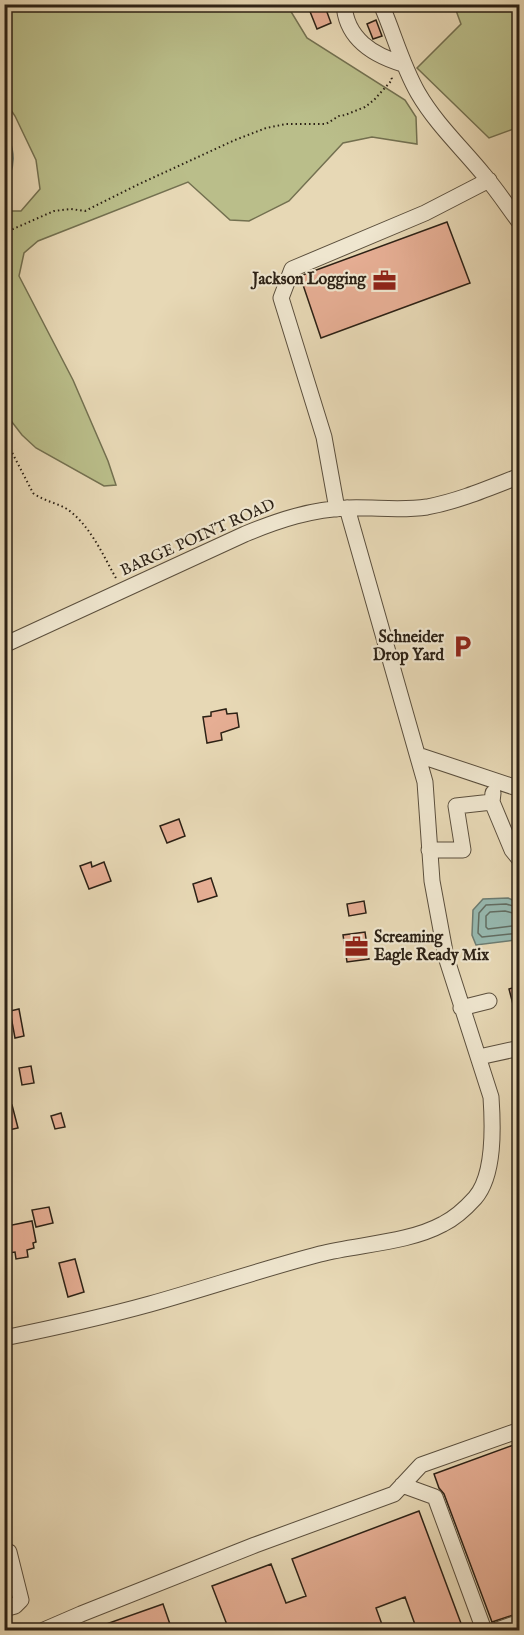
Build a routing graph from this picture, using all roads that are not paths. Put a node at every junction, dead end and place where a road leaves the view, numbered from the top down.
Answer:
1 (344, 4) edge
2 (381, 4) edge
3 (403, 64) junction
4 (489, 180) junction
5 (519, 223) edge
6 (519, 476) edge
7 (342, 508) junction
8 (4, 645) edge
9 (418, 755) junction
10 (494, 781) junction
11 (519, 789) edge
12 (492, 802) junction
13 (429, 850) junction
14 (519, 860) edge
15 (489, 1001) dead end
16 (461, 1008) junction
17 (519, 1048) edge
18 (479, 1057) junction
19 (4, 1338) edge
20 (519, 1430) edge
21 (402, 1485) junction
22 (4, 1551) edge
23 (4, 1609) edge
24 (519, 1622) edge
25 (44, 1630) edge
26 (484, 1630) edge
27 (497, 1630) edge

1 - 3 street
2 - 3 street
3 - 4 street
4 - 5 street
4 - 7 street
6 - 7 street, BARGE POINT ROAD
7 - 8 street, BARGE POINT ROAD
7 - 9 street
9 - 10 street
9 - 13 street
10 - 11 street
10 - 12 street
12 - 13 street
12 - 14 street
13 - 16 street
15 - 16 street
16 - 18 street
17 - 18 street
18 - 19 street
20 - 21 street
21 - 25 street
21 - 26 street
22 - 23 street
24 - 27 street

